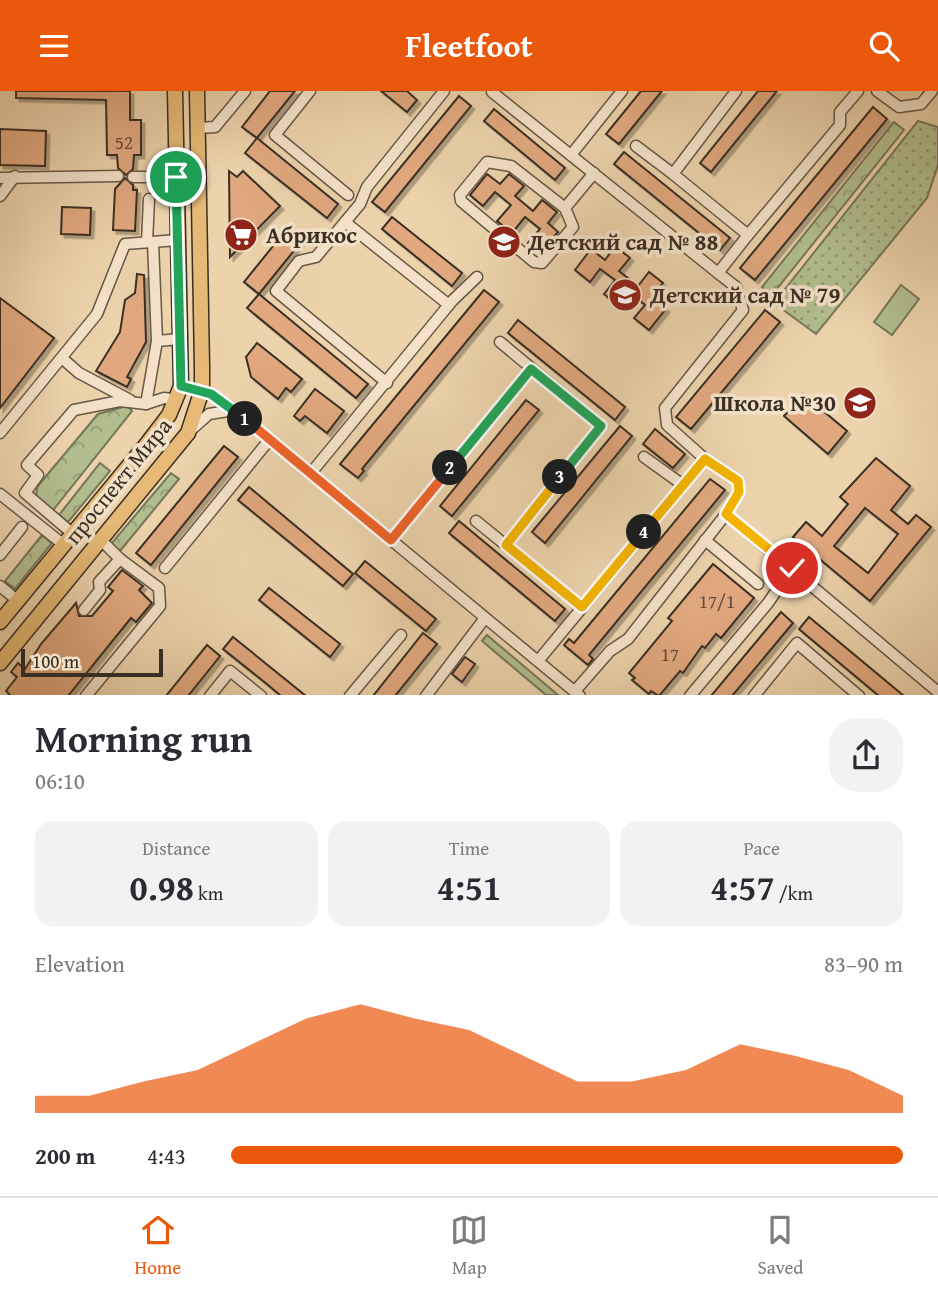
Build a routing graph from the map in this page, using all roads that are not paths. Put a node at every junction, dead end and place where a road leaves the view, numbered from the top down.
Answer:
1 (175, 91) edge
2 (197, 91) edge
3 (245, 91) edge
4 (310, 91) edge
5 (444, 91) edge
6 (491, 91) edge
7 (622, 91) edge
8 (736, 91) edge
9 (858, 91) edge
10 (877, 91) edge
11 (932, 91) edge
12 (198, 128) junction
13 (636, 146) dead end
14 (571, 155) junction
15 (176, 158) junction
16 (198, 158) junction
17 (594, 173) junction
18 (673, 174) junction
19 (15, 176) junction
20 (118, 176) dead end
21 (133, 177) dead end
22 (176, 177) junction
23 (198, 177) junction
24 (0, 178) edge
25 (348, 195) dead end
26 (0, 196) edge
27 (149, 199) dead end
28 (565, 208) junction
29 (177, 212) junction
30 (199, 212) junction
31 (345, 222) junction
32 (748, 235) junction
33 (178, 240) junction
34 (150, 242) junction
35 (718, 273) junction
36 (477, 277) dead end
37 (449, 305) junction
38 (180, 339) junction
39 (157, 341) junction
40 (500, 342) dead end
41 (62, 359) junction
42 (531, 369) junction
43 (387, 383) junction
44 (202, 390) junction
45 (179, 393) junction
46 (146, 404) junction
47 (234, 410) junction
48 (0, 433) edge
49 (188, 433) junction
50 (270, 439) junction
51 (645, 457) dead end
52 (705, 459) junction
53 (310, 473) junction
54 (683, 485) junction
55 (0, 494) edge
56 (726, 514) junction
57 (476, 521) dead end
58 (22, 527) dead end
59 (73, 534) junction
60 (100, 539) junction
61 (391, 540) junction
62 (705, 540) junction
63 (506, 545) junction
64 (0, 555) edge
65 (120, 559) junction
66 (165, 568) dead end
67 (792, 568) junction
68 (758, 584) dead end
69 (0, 586) edge
70 (18, 601) junction
71 (582, 607) junction
72 (84, 610) dead end
73 (485, 618) junction
74 (0, 622) edge
75 (401, 635) dead end
76 (538, 661) junction
77 (0, 663) edge
78 (938, 692) edge
79 (577, 693) edge
80 (86, 695) edge
81 (210, 695) edge
82 (261, 695) edge
83 (350, 695) edge
84 (426, 695) edge
85 (690, 695) edge
86 (754, 695) edge
87 (859, 695) edge

1 - 15 main road
2 - 12 main road, проспект Мира
3 - 12 street
4 - 25 street
5 - 31 street
6 - 14 street
7 - 14 street
8 - 18 street
9 - 32 street
10 - 11 street
12 - 16 main road, проспект Мира
13 - 18 street
14 - 17 street
15 - 16 main road
15 - 22 main road
16 - 23 main road, проспект Мира
17 - 28 street
17 - 35 street
18 - 32 street
19 - 20 street
19 - 24 street
19 - 26 street
21 - 22 street
22 - 23 street
22 - 29 main road
23 - 30 main road, проспект Мира
27 - 34 street
28 - 28 street
29 - 30 main road
29 - 33 main road
30 - 44 main road, проспект Мира
31 - 37 street
31 - 43 street
32 - 35 street
33 - 34 street
33 - 38 main road
34 - 39 street
34 - 41 street
35 - 52 street
36 - 37 street
37 - 43 street
38 - 39 street
38 - 45 main road
39 - 46 street
40 - 42 street
41 - 46 street
41 - 48 street
42 - 61 street
42 - 63 street
43 - 53 street
44 - 45 street
44 - 47 street
44 - 49 main road, проспект Мира
45 - 46 street
45 - 59 main road, проспект Мира
46 - 59 street
47 - 49 street
47 - 50 street
49 - 60 main road, проспект Мира
50 - 53 street
50 - 66 street
51 - 54 street
52 - 54 street
52 - 56 street
53 - 61 street
54 - 71 street
55 - 59 street
56 - 62 street
56 - 67 street
57 - 63 street
58 - 64 street
59 - 60 main road
59 - 70 main road, проспект Мира
60 - 65 street
60 - 77 main road, проспект Мира
61 - 73 street
62 - 68 street
62 - 79 street
63 - 71 street
65 - 72 street
65 - 80 street
67 - 78 street
67 - 85 street
69 - 70 street
70 - 74 main road, проспект Мира
71 - 76 street
73 - 76 street
73 - 84 street
75 - 83 street
76 - 79 street
81 - 82 street
86 - 87 street

